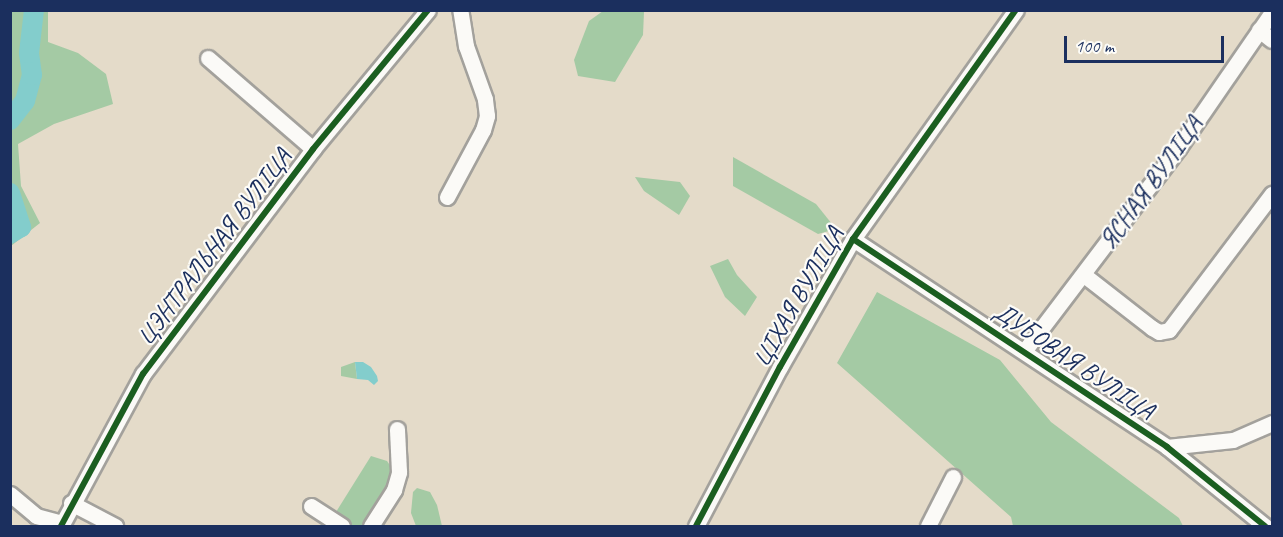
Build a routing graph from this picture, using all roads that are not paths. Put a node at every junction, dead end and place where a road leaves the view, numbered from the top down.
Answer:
1 (428, 10) edge
2 (460, 10) edge
3 (1016, 10) edge
4 (1272, 12) edge
5 (1259, 30) junction
6 (1272, 40) edge
7 (208, 58) dead end
8 (313, 149) junction
9 (1272, 194) edge
10 (447, 197) dead end
11 (853, 239) junction
12 (1084, 275) junction
13 (1025, 350) junction
14 (1272, 423) edge
15 (397, 429) dead end
16 (1167, 447) junction
17 (953, 477) dead end
18 (10, 494) edge
19 (71, 503) junction
20 (311, 506) dead end
21 (62, 525) edge
22 (115, 526) edge
23 (342, 526) edge
24 (371, 526) edge
25 (696, 526) edge
26 (928, 526) edge
27 (1265, 526) edge

1 - 8 street, ЦЭНТРАЛЬНАЯ ВУЛІЦА
2 - 10 street
3 - 11 street, ЦІХАЯ ВУЛІЦА
4 - 5 street, ЯСНАЯ ВУЛІЦА
5 - 6 street
5 - 12 street, ЯСНАЯ ВУЛІЦА
7 - 8 street
8 - 19 street, ЦЭНТРАЛЬНАЯ ВУЛІЦА
9 - 12 street
11 - 13 street, ДУБОВАЯ ВУЛІЦА
11 - 25 street, ЦІХАЯ ВУЛІЦА
12 - 13 street, ЯСНАЯ ВУЛІЦА
13 - 16 street, ДУБОВАЯ ВУЛІЦА
14 - 16 street
15 - 24 street
16 - 27 street, ДУБОВАЯ ВУЛІЦА
17 - 26 street
18 - 21 street
19 - 21 street, ЦЭНТРАЛЬНАЯ ВУЛІЦА
19 - 22 street
20 - 23 street

